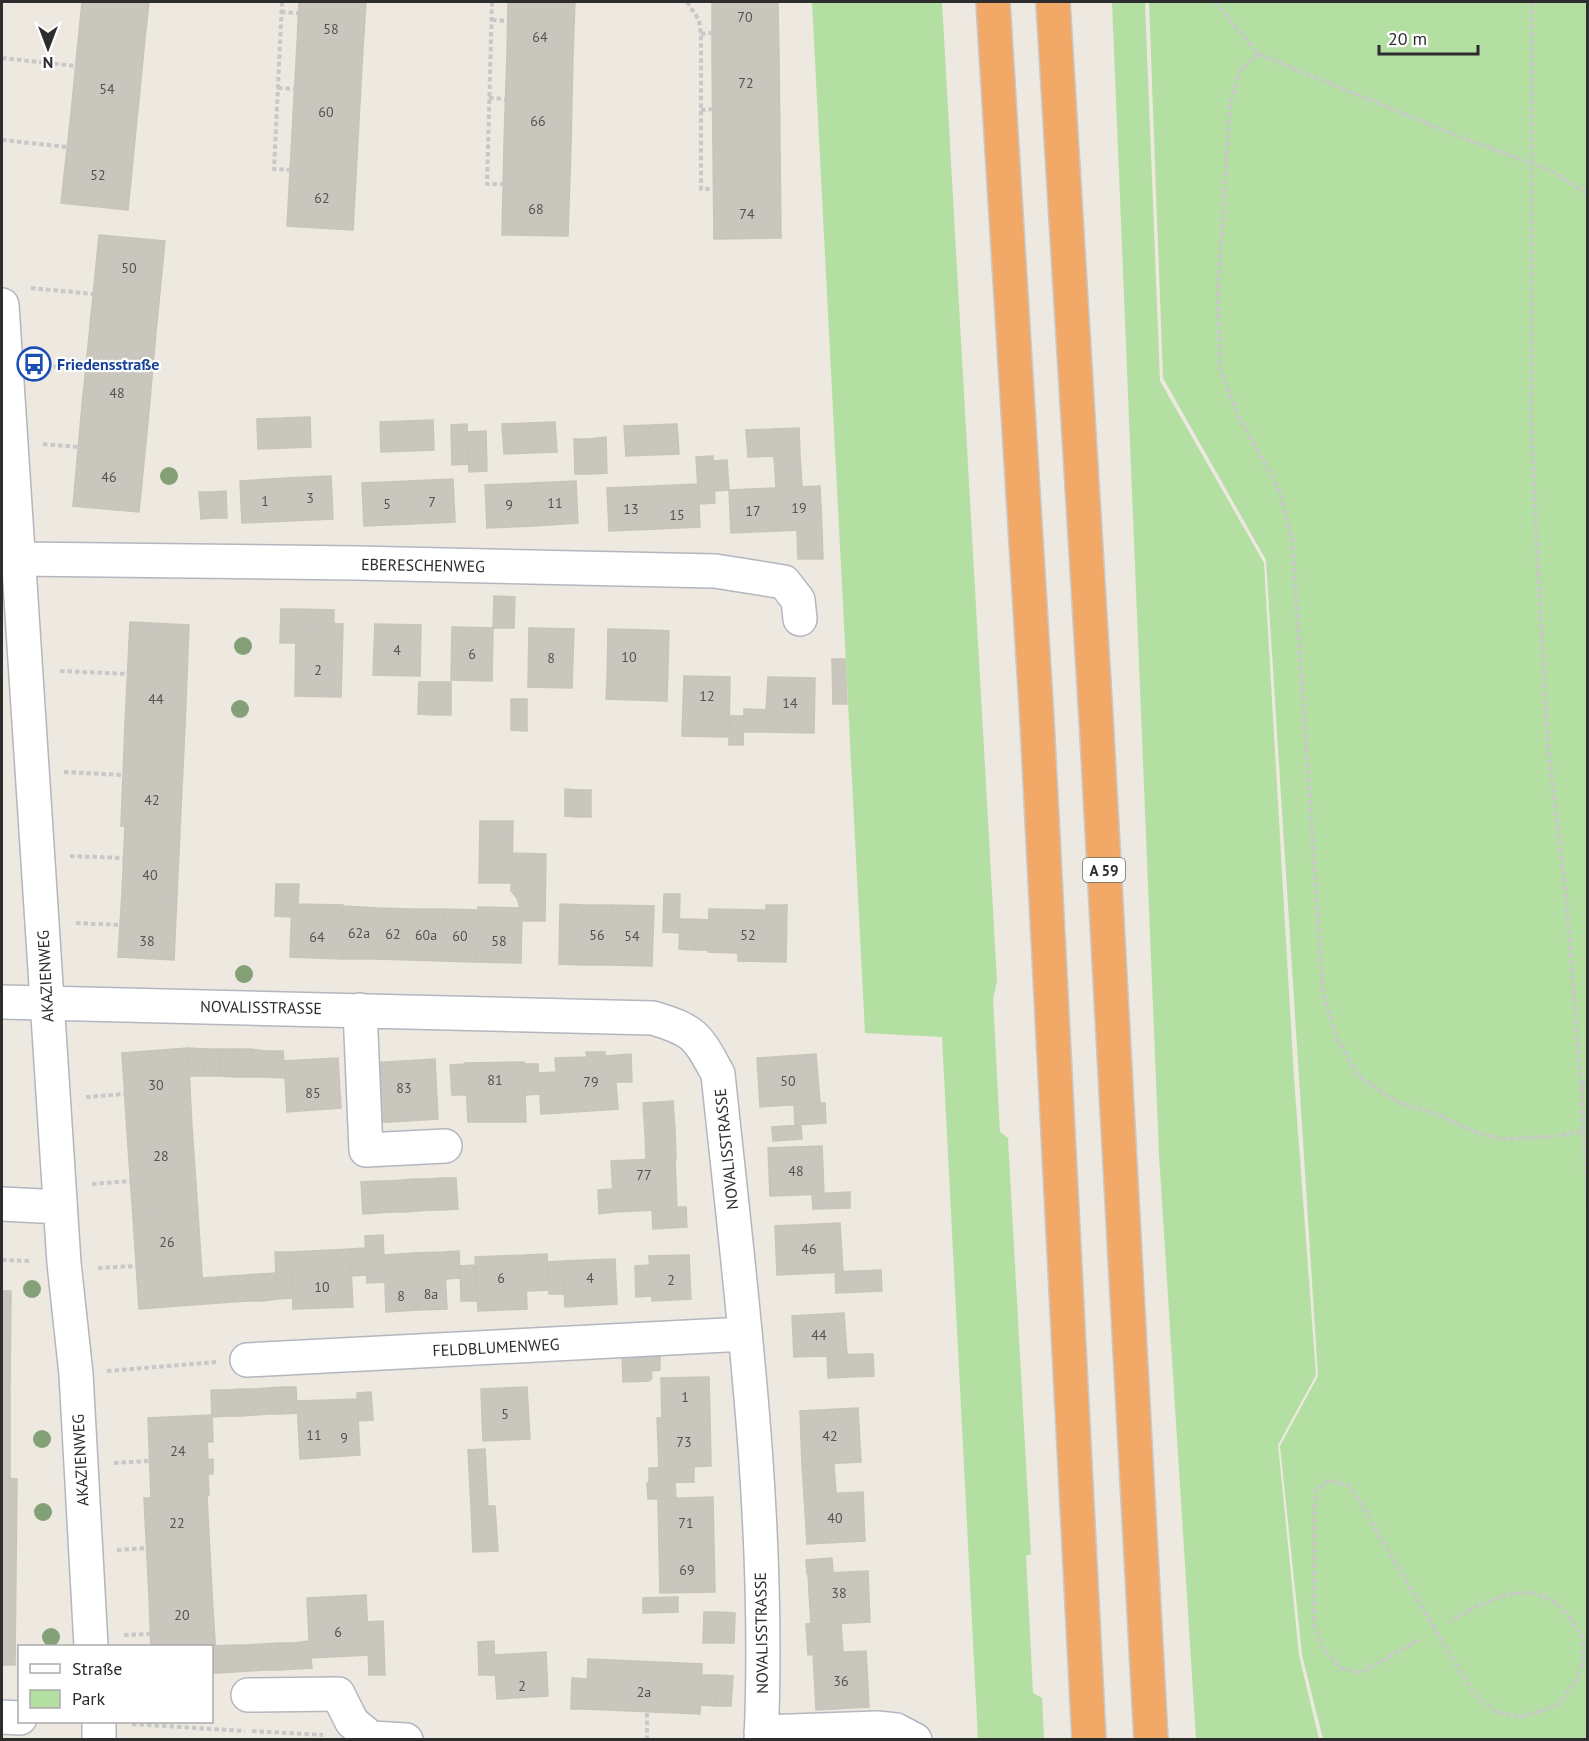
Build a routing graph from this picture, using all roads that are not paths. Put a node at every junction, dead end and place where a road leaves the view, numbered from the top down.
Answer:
1 (993, 2) edge
2 (1053, 2) edge
3 (13, 296) edge
4 (19, 560) junction
5 (800, 619) dead end
6 (2, 1002) edge
7 (46, 1002) junction
8 (360, 1010) junction
9 (445, 1146) dead end
10 (2, 1204) edge
11 (60, 1207) junction
12 (745, 1334) junction
13 (247, 1360) road end
14 (92, 1645) edge
15 (248, 1695) dead end
16 (2, 1717) edge
17 (18, 1718) edge
18 (99, 1723) edge
19 (761, 1736) edge
20 (99, 1740) edge
21 (406, 1740) edge
22 (915, 1740) edge
23 (1089, 1740) edge
24 (1151, 1740) edge

1 - 23 highway
2 - 24 highway, A 59
3 - 4 street, AKAZIENWEG
4 - 5 street, EBERESCHENWEG
4 - 7 street, AKAZIENWEG
6 - 7 street, NOVALISSTRASSE
7 - 8 street, NOVALISSTRASSE
7 - 11 street, AKAZIENWEG
8 - 9 street
8 - 12 street, NOVALISSTRASSE
10 - 11 street
11 - 14 street, AKAZIENWEG
12 - 13 street, FELDBLUMENWEG
12 - 19 street, NOVALISSTRASSE
15 - 21 street
16 - 17 street
18 - 20 street
19 - 22 street

